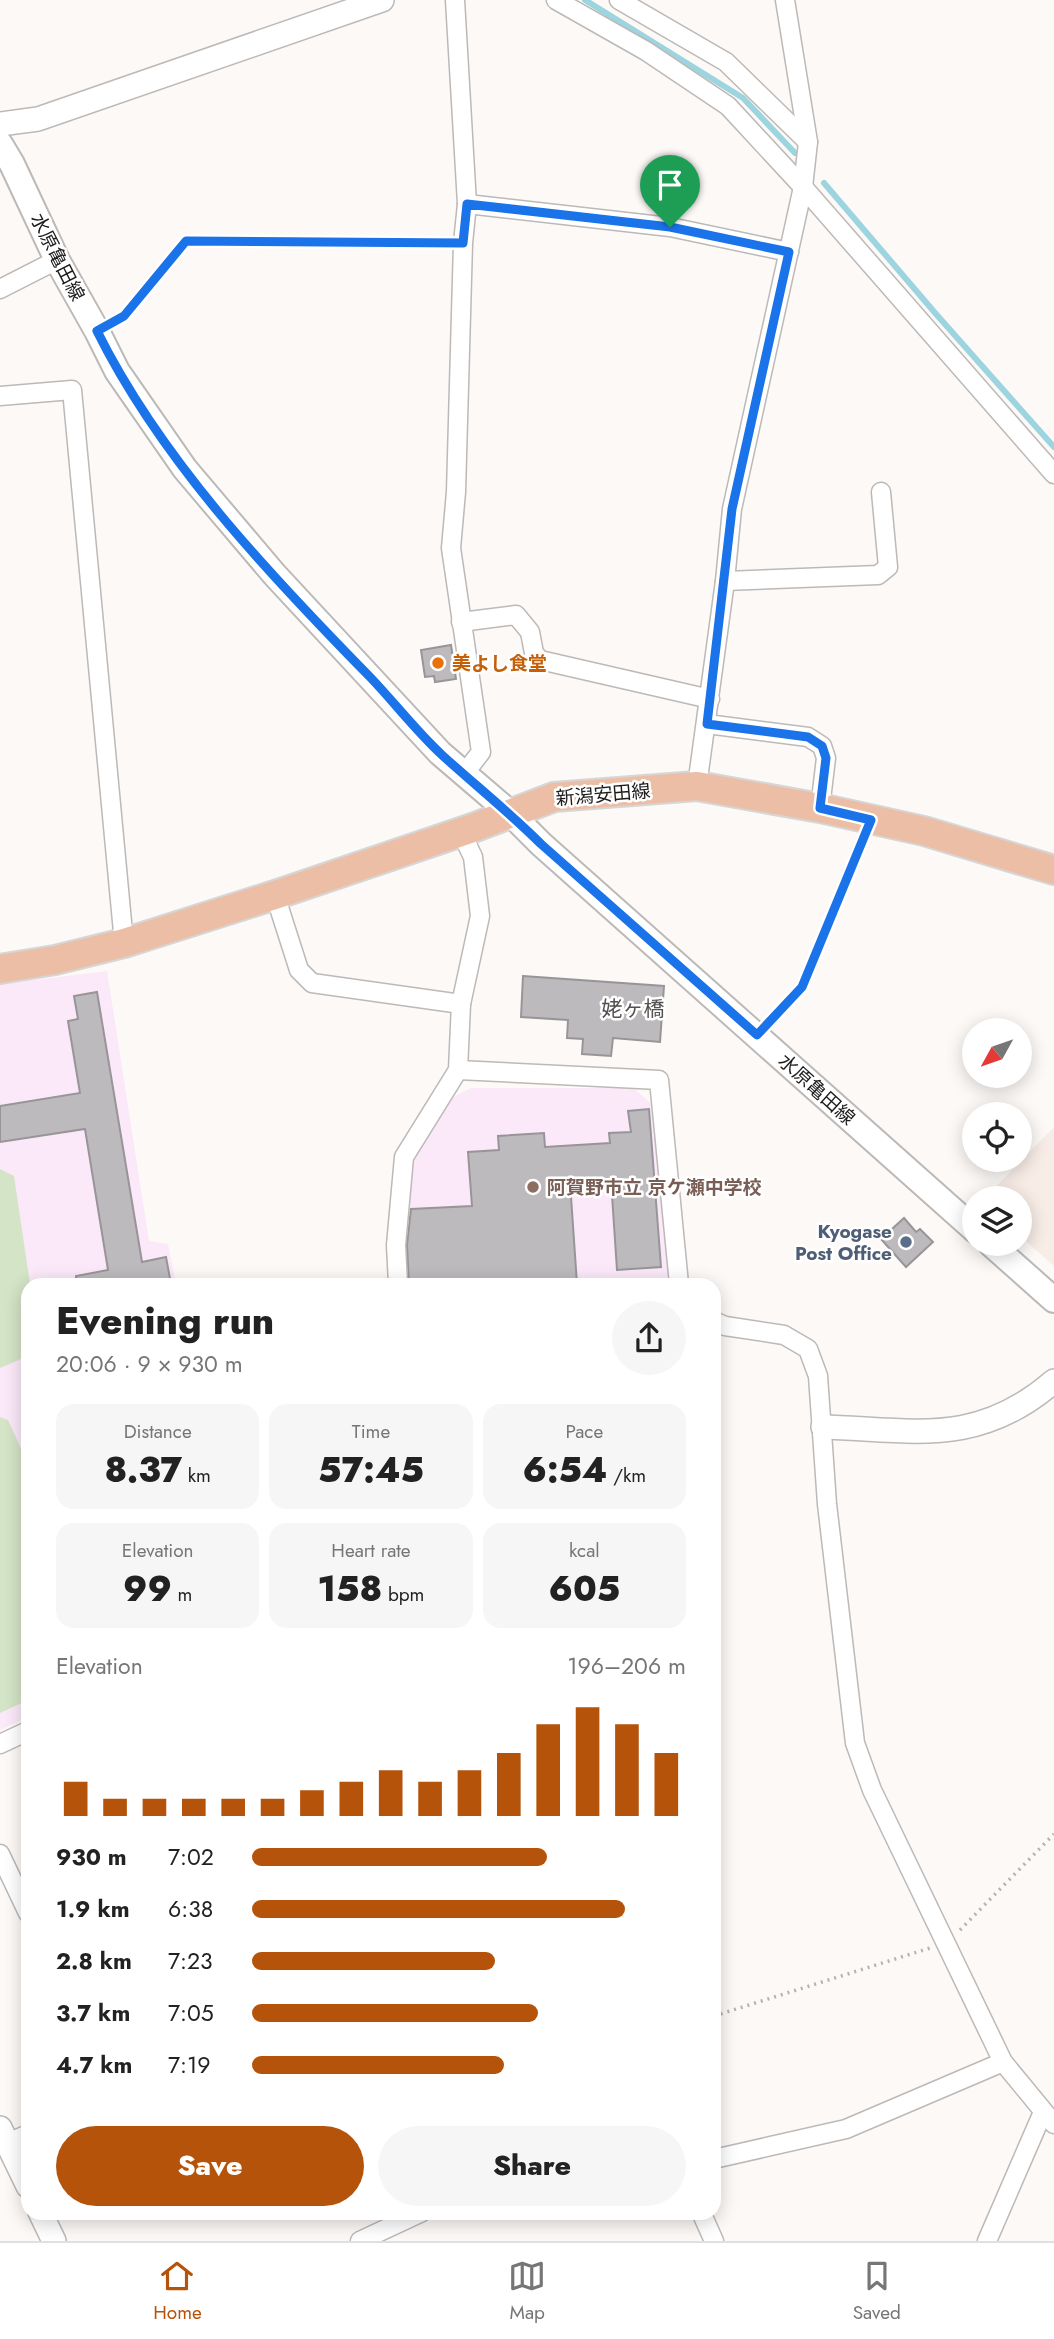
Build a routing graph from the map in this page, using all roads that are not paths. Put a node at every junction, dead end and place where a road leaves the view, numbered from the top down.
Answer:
1 (382, 0) edge
2 (455, 0) edge
3 (556, 0) edge
4 (620, 0) edge
5 (785, 0) edge
6 (0, 124) edge
7 (808, 142) junction
8 (0, 144) edge
9 (803, 187) junction
10 (467, 204) junction
11 (789, 252) junction
12 (57, 260) junction
13 (0, 289) edge
14 (0, 396) edge
15 (1054, 474) edge
16 (880, 492) dead end
17 (725, 581) junction
18 (461, 622) junction
19 (710, 699) junction
20 (707, 724) junction
21 (464, 774) junction
22 (697, 786) junction
23 (820, 808) junction
24 (510, 813) junction
25 (871, 820) junction
26 (461, 832) junction
27 (1054, 870) edge
28 (275, 895) junction
29 (124, 943) junction
30 (0, 969) edge
31 (461, 1004) junction
32 (757, 1035) junction
33 (458, 1070) junction
34 (962, 1218) edge
35 (1004, 1256) edge
36 (398, 1278) edge
37 (677, 1278) edge
38 (1054, 1300) edge
39 (721, 1324) edge
40 (1054, 1381) edge
41 (823, 1427) junction
42 (21, 1734) edge
43 (0, 1744) edge
44 (0, 1854) edge
45 (20, 1876) edge
46 (1003, 2062) junction
47 (1048, 2118) edge
48 (12, 2135) edge
49 (721, 2157) edge
50 (21, 2164) edge
51 (44, 2220) edge
52 (405, 2220) edge
53 (705, 2220) edge
54 (54, 2241) edge
55 (360, 2241) edge
56 (714, 2241) edge
57 (987, 2241) edge

1 - 6 street
2 - 10 street
3 - 9 street
4 - 7 street
5 - 7 street
7 - 9 street
8 - 12 main road, 水原亀田線
9 - 11 street
9 - 15 street
10 - 11 street
10 - 18 street
11 - 17 street
12 - 13 street
12 - 21 main road, 水原亀田線
14 - 29 street
16 - 17 street
17 - 19 street
18 - 19 street
18 - 21 street
19 - 20 street
20 - 22 street
20 - 23 street
21 - 24 main road, 水原亀田線
22 - 23 main road, 新潟安田線
22 - 24 main road, 新潟安田線
23 - 25 main road, 新潟安田線
24 - 26 main road, 新潟安田線
24 - 32 main road, 水原亀田線
25 - 27 main road, 新潟安田線
25 - 32 lane
26 - 28 main road, 新潟安田線
26 - 31 street
28 - 29 main road, 新潟安田線
28 - 31 street
29 - 30 main road, 新潟安田線
31 - 33 street
32 - 34 main road, 水原亀田線
33 - 36 street
33 - 37 street
35 - 38 main road
39 - 41 street
40 - 41 street
41 - 46 street
42 - 43 street
44 - 45 street
46 - 47 street
46 - 49 street
47 - 57 street
48 - 50 street
51 - 54 street
52 - 55 street
53 - 56 street

